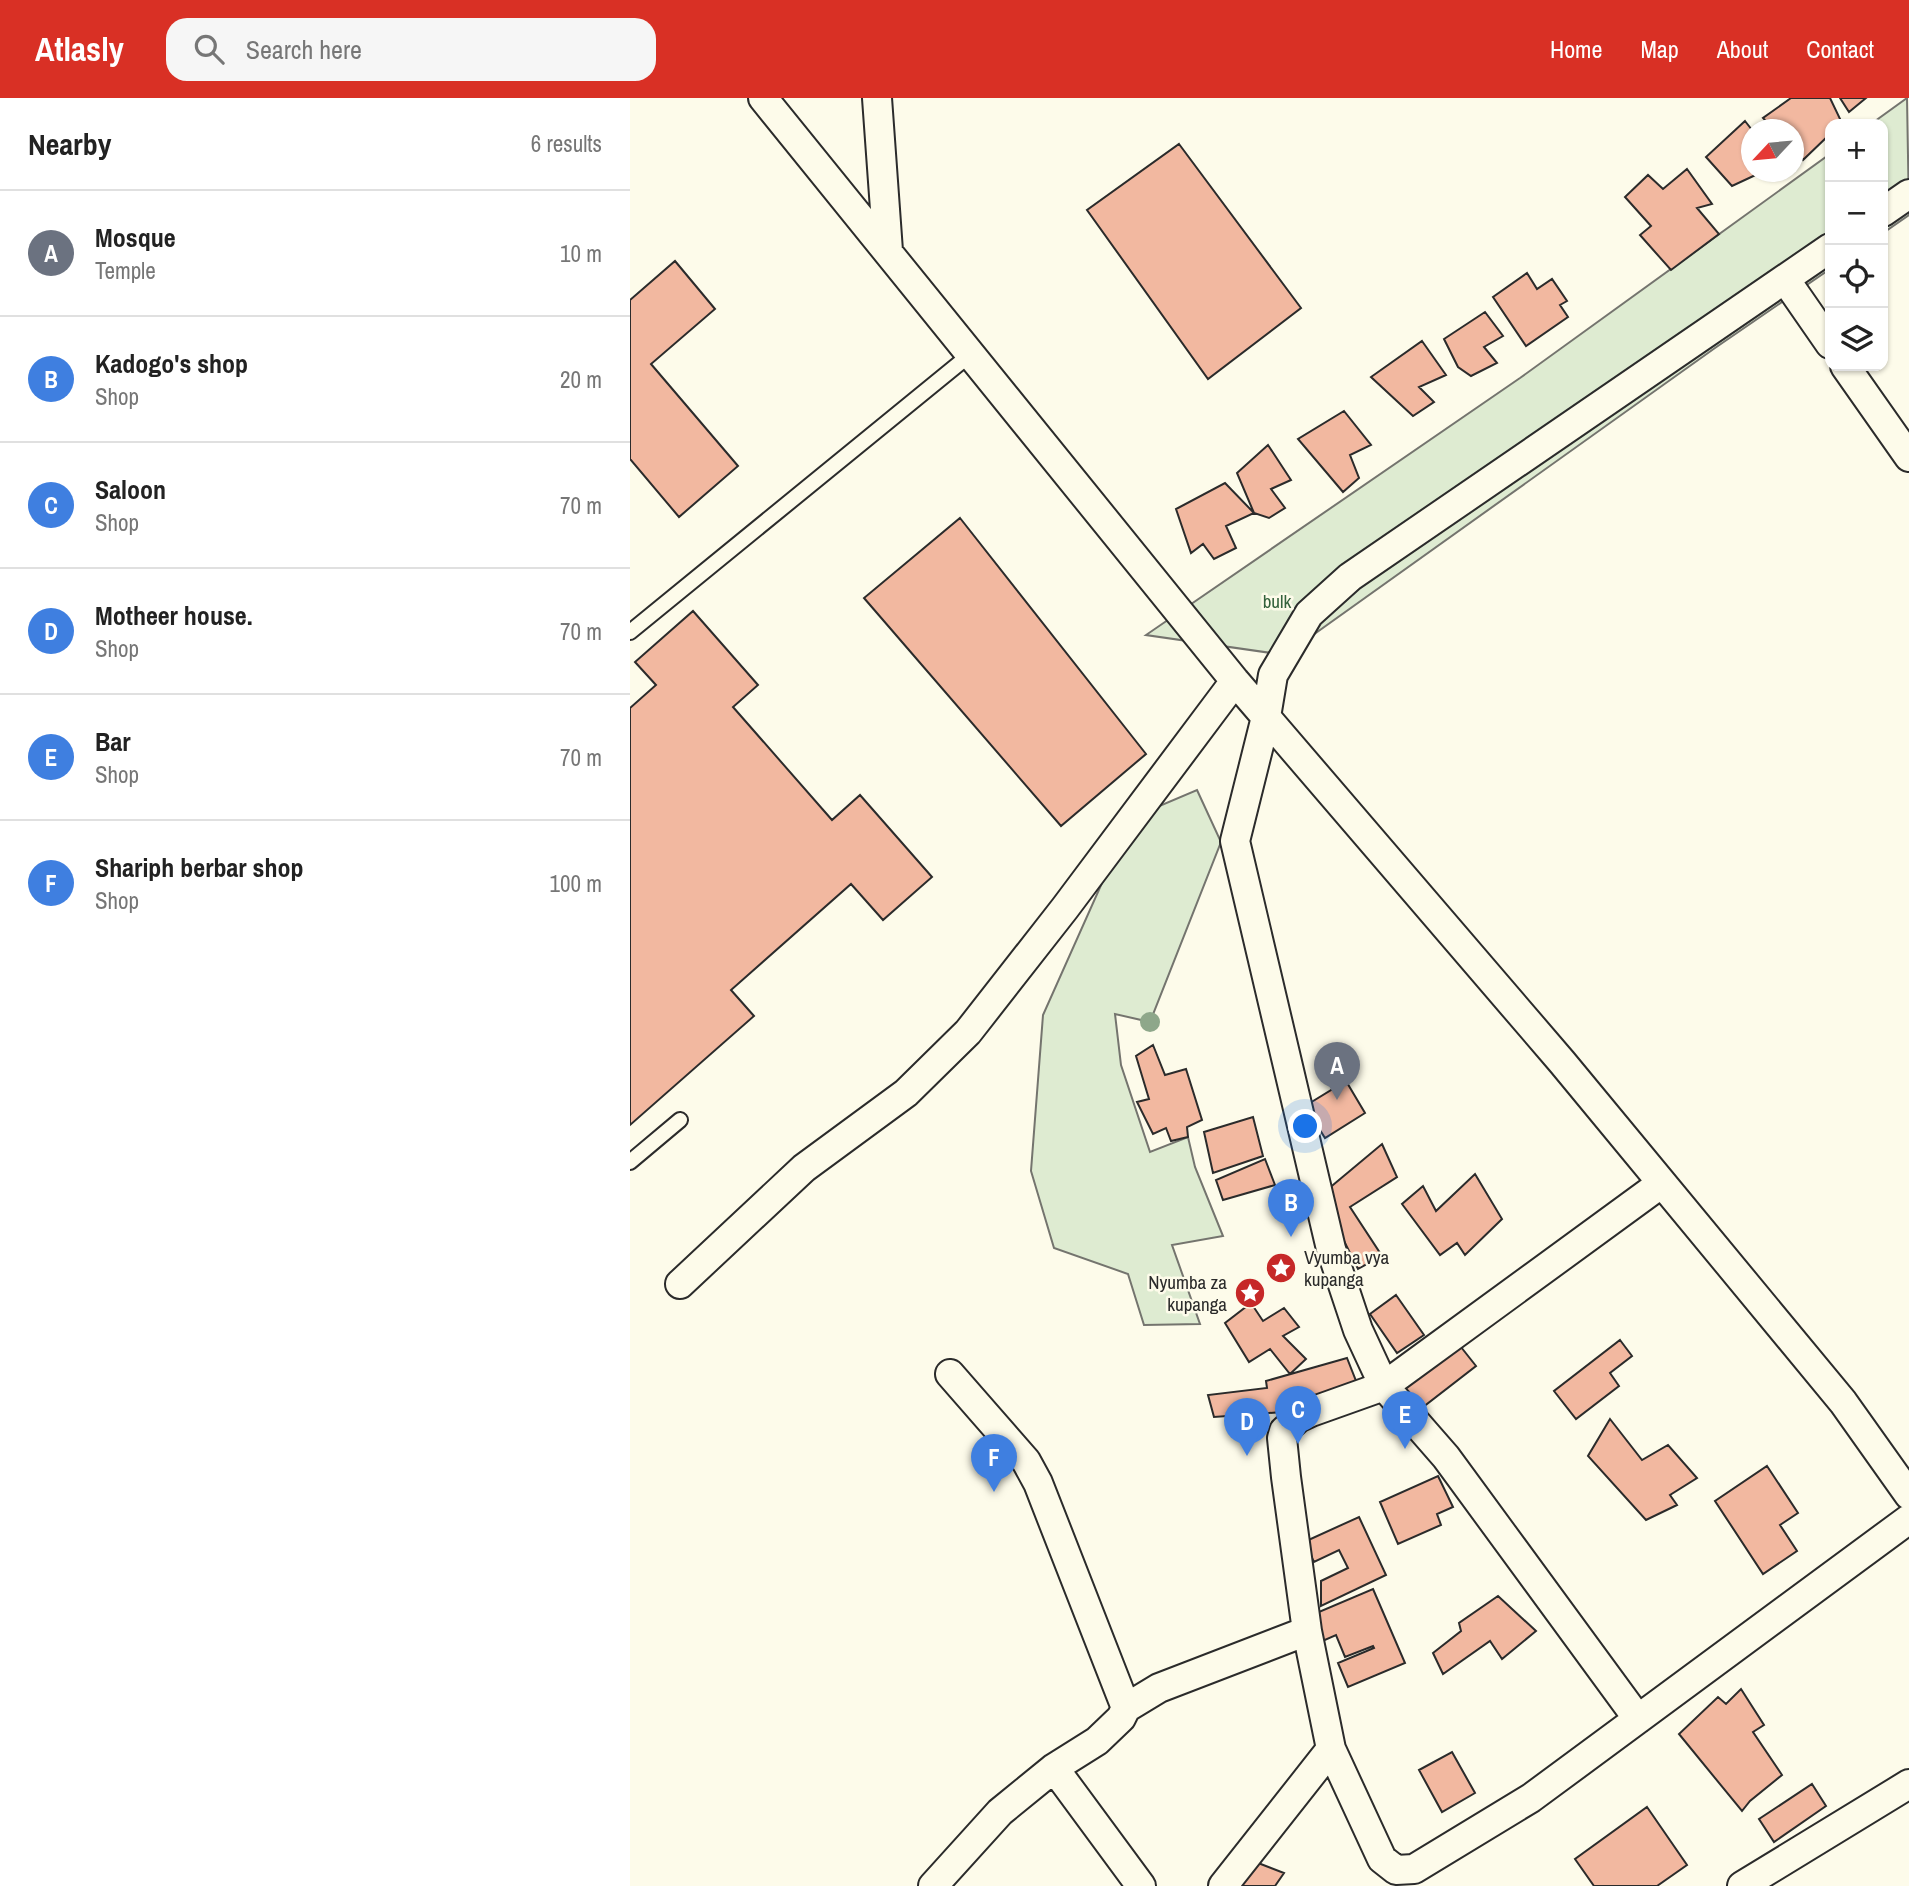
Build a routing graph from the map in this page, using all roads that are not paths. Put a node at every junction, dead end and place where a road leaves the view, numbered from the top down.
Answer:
1 (763, 98) edge
2 (877, 98) edge
3 (1909, 194) edge
4 (1888, 209) edge
5 (888, 251) junction
6 (1825, 251) edge
7 (1785, 279) junction
8 (1825, 337) edge
9 (972, 354) junction
10 (1849, 371) edge
11 (1909, 457) edge
12 (630, 632) edge
13 (1235, 681) junction
14 (1266, 717) junction
15 (680, 1120) dead end
16 (630, 1162) edge
17 (1661, 1183) junction
18 (680, 1284) dead end
19 (950, 1374) dead end
20 (1384, 1386) junction
21 (1909, 1495) edge
22 (1909, 1519) edge
23 (1307, 1631) junction
24 (1126, 1708) junction
25 (1638, 1719) junction
26 (1331, 1749) junction
27 (1054, 1768) junction
28 (1909, 1784) edge
29 (941, 1883) edge
30 (1141, 1886) edge
31 (1223, 1886) edge
32 (1742, 1886) edge

1 - 5 street
2 - 5 street
3 - 4 street
5 - 9 street
6 - 7 street
7 - 8 street
7 - 14 street
9 - 12 lane
9 - 13 street
10 - 11 street
13 - 14 street
13 - 18 street
14 - 17 street
14 - 20 street
15 - 16 lane
17 - 20 street
17 - 21 street
19 - 24 street
20 - 23 street
20 - 25 street
22 - 25 street
23 - 24 street
23 - 26 street
24 - 27 street
25 - 26 street
26 - 31 street
27 - 29 street
27 - 30 street
28 - 32 street

